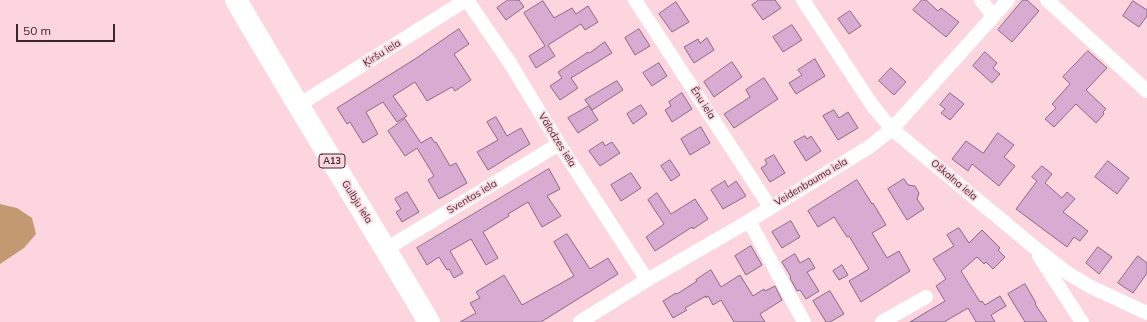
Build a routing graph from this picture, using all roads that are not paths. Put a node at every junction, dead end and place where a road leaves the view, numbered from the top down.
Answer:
1 (236, 0) edge
2 (466, 0) edge
3 (635, 0) edge
4 (803, 0) edge
5 (981, 0) edge
6 (1008, 0) edge
7 (1047, 0) edge
8 (993, 16) junction
9 (1147, 91) edge
10 (297, 106) junction
11 (892, 128) junction
12 (559, 144) junction
13 (770, 207) junction
14 (749, 221) junction
15 (1034, 247) junction
16 (386, 249) junction
17 (647, 280) junction
18 (926, 296) dead end
19 (1147, 314) edge
20 (429, 322) edge
21 (580, 322) edge
22 (804, 322) edge
23 (882, 322) edge
24 (1082, 322) edge

1 - 10 main road, Gulbju iela / A13
2 - 10 street, Ķiršu iela
2 - 12 street, Vālodzes iela
3 - 13 street, Ēnu iela
4 - 11 street, Oškalna iela
5 - 8 street
6 - 8 street, Veidenbauma iela
7 - 9 street
8 - 11 street, Veidenbauma iela
10 - 16 main road, Gulbju iela / A13
11 - 13 street, Veidenbauma iela
11 - 15 street, Oškalna iela
12 - 16 street, Sventas iela
12 - 17 street, Vālodzes iela
13 - 14 street, Veidenbauma iela
14 - 17 street, Veidenbauma iela
14 - 22 street
15 - 19 street, Oškalna iela
15 - 24 street
16 - 20 main road, Gulbju iela / A13
17 - 21 street, Veidenbauma iela
18 - 23 street

